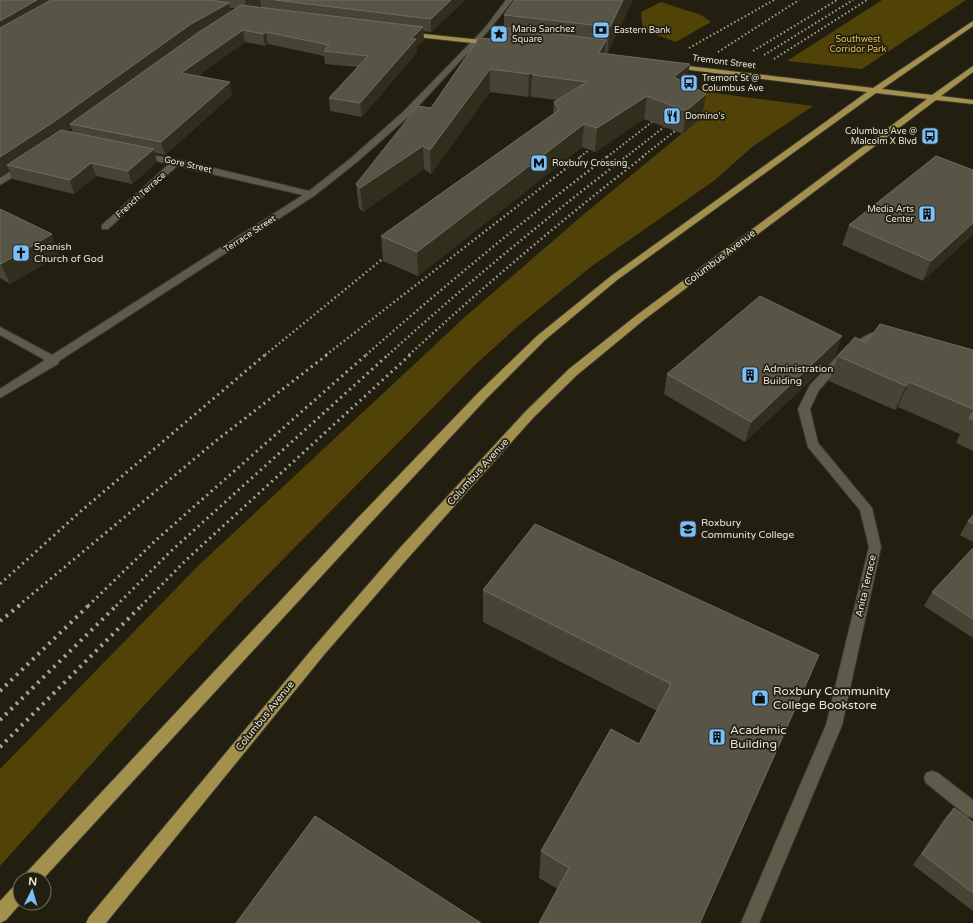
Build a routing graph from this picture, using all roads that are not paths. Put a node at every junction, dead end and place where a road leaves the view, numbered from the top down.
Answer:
1 (510, 0) edge
2 (973, 22) edge
3 (401, 33) edge
4 (475, 41) junction
5 (500, 44) edge
6 (668, 65) edge
7 (973, 68) edge
8 (876, 90) junction
9 (934, 97) junction
10 (973, 102) edge
11 (132, 153) edge
12 (33, 160) edge
13 (176, 162) junction
14 (0, 182) edge
15 (311, 194) junction
16 (105, 227) dead end
17 (0, 330) edge
18 (898, 336) edge
19 (54, 361) junction
20 (0, 394) edge
21 (932, 778) dead end
22 (973, 810) edge
23 (39, 871) edge
24 (12, 901) edge
25 (0, 914) edge
26 (95, 923) edge
27 (750, 923) edge

1 - 4 street, Terrace Street
2 - 8 main road
3 - 4 main road
4 - 5 main road
4 - 15 street, Terrace Street
6 - 8 main road, Tremont Street
7 - 9 main road
8 - 9 main road, Tremont Street
8 - 23 main road
9 - 10 main road, Tremont Street
9 - 26 main road, Columbus Avenue
11 - 13 street, Gore Street
12 - 14 street
13 - 15 street, Gore Street
13 - 16 street, French Terrace
15 - 19 street, Terrace Street
17 - 19 street
18 - 27 street, Anita Terrace
19 - 20 street, Terrace Street
21 - 22 street
24 - 25 main road

